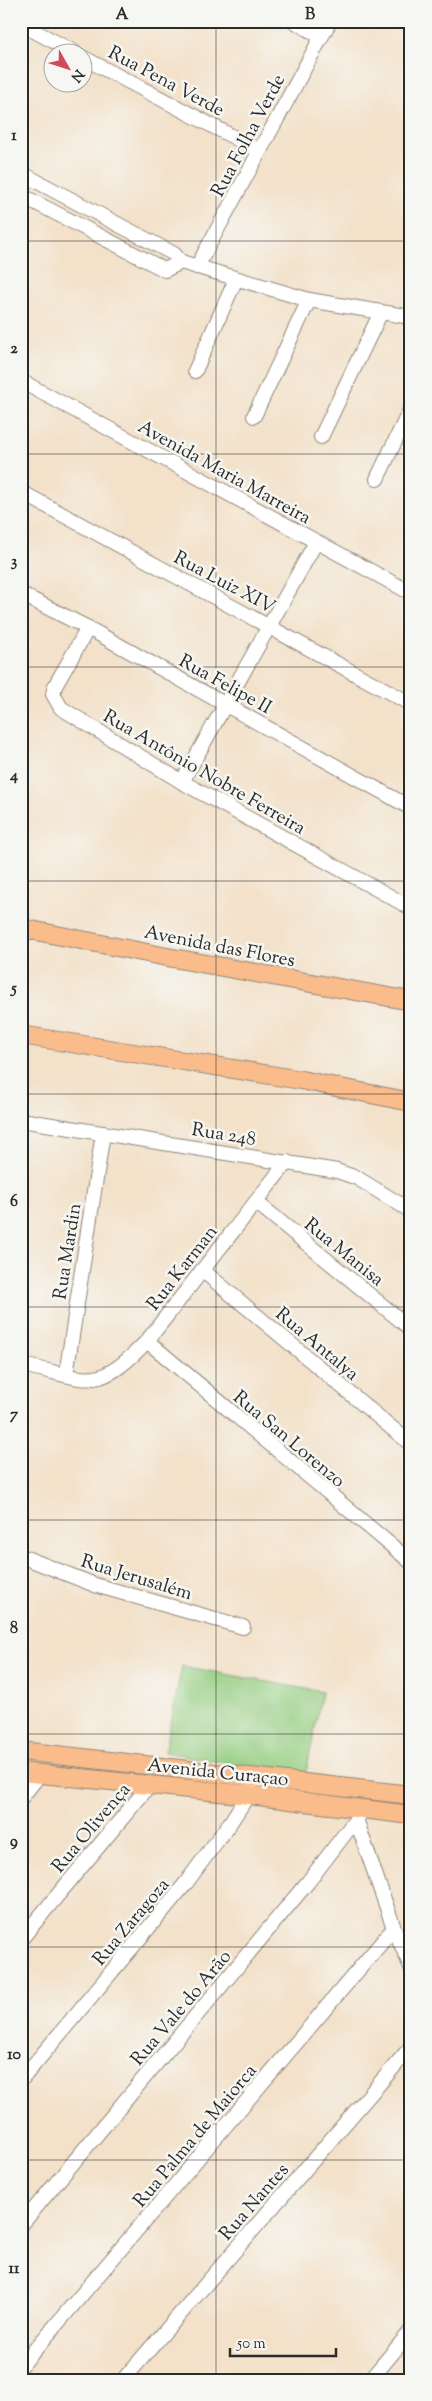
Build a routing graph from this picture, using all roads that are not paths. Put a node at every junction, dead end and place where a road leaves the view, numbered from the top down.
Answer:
1 (294, 21) edge
2 (330, 21) edge
3 (21, 24) edge
4 (321, 36) junction
5 (55, 42) edge
6 (92, 62) edge
7 (260, 151) junction
8 (21, 173) edge
9 (21, 195) edge
10 (182, 262) junction
11 (197, 267) junction
12 (236, 279) junction
13 (309, 300) junction
14 (382, 312) junction
15 (411, 317) edge
16 (195, 371) dead end
17 (21, 381) edge
18 (411, 408) edge
19 (254, 416) dead end
20 (321, 437) dead end
21 (377, 478) dead end
22 (21, 492) edge
23 (316, 542) junction
24 (411, 593) edge
25 (21, 594) edge
26 (270, 627) junction
27 (88, 628) junction
28 (225, 704) junction
29 (411, 704) edge
30 (182, 782) junction
31 (411, 808) edge
32 (411, 908) edge
33 (21, 928) edge
34 (411, 1001) edge
35 (21, 1035) edge
36 (411, 1102) edge
37 (21, 1120) edge
38 (104, 1133) junction
39 (287, 1162) junction
40 (256, 1202) junction
41 (411, 1211) edge
42 (202, 1270) junction
43 (411, 1329) edge
44 (147, 1341) junction
45 (21, 1365) edge
46 (66, 1376) junction
47 (411, 1444) edge
48 (21, 1556) edge
49 (411, 1562) edge
50 (243, 1627) dead end
51 (21, 1751) edge
52 (21, 1772) edge
53 (40, 1774) junction
54 (256, 1777) junction
55 (149, 1786) junction
56 (249, 1795) junction
57 (411, 1795) edge
58 (21, 1798) edge
59 (360, 1814) junction
60 (411, 1816) edge
61 (394, 1928) junction
62 (21, 1939) edge
63 (411, 1967) edge
64 (411, 2047) edge
65 (21, 2080) edge
66 (21, 2225) edge
67 (411, 2331) edge
68 (21, 2366) edge
69 (123, 2380) edge
70 (370, 2380) edge

1 - 4 street
2 - 4 street, Rua Folha Verde
3 - 5 street
4 - 7 street, Rua Folha Verde
6 - 7 street, Rua Pena Verde
7 - 11 street, Rua Folha Verde
8 - 10 street
9 - 10 street
10 - 11 street
11 - 12 street
12 - 13 street
12 - 16 street
13 - 14 street
13 - 19 street
14 - 15 street
14 - 20 street
17 - 23 street, Avenida Maria Marreira
18 - 21 street
22 - 26 street, Rua Luiz XIV
23 - 24 street, Avenida Maria Marreira
23 - 26 street
25 - 27 street, Rua Felipe II
26 - 28 street
26 - 29 street, Rua Luiz XIV
27 - 28 street, Rua Felipe II
27 - 30 street, Rua Antônio Nobre Ferreira
28 - 30 street
28 - 31 street, Rua Felipe II
30 - 32 street, Rua Antônio Nobre Ferreira
33 - 34 main road, Avenida das Flores
35 - 36 main road
37 - 38 street, Rua 248
38 - 39 street, Rua 248
38 - 46 street, Rua Mardin
39 - 40 street, Rua Karman
39 - 41 street, Rua 248
40 - 42 street, Rua Karman
40 - 43 street, Rua Manisa
42 - 44 street, Rua Karman
42 - 47 street, Rua Antalya
44 - 46 street, Rua Karman
44 - 49 street, Rua San Lorenzo
45 - 46 street
48 - 50 street, Rua Jerusalém
51 - 54 main road, Avenida Curaçao
52 - 53 main road, Avenida Curaçao
53 - 55 main road, Avenida Curaçao
53 - 58 street
54 - 56 street, Rua Zaragoza
54 - 57 main road, Avenida Curaçao
55 - 56 main road, Avenida Curaçao
55 - 62 street, Rua Olivença
56 - 59 main road, Avenida Curaçao
56 - 65 street, Rua Zaragoza
59 - 60 main road, Avenida Curaçao
59 - 61 street
59 - 66 street, Rua Vale do Arão
61 - 63 street
61 - 68 street, Rua Palma de Maiorca
64 - 69 street, Rua Nantes
67 - 70 street

